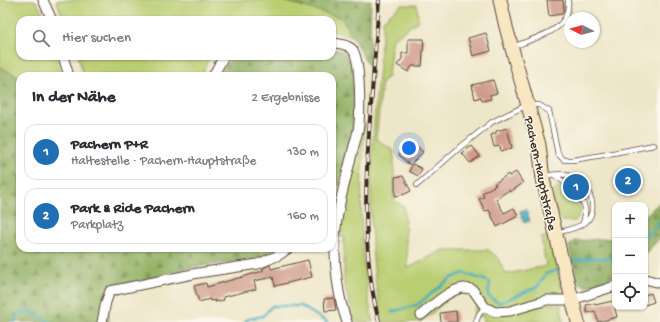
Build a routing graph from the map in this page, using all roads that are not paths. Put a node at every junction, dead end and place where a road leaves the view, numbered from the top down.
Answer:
1 (43, 0) edge
2 (500, 0) edge
3 (568, 0) edge
4 (50, 16) edge
5 (336, 43) edge
6 (511, 47) junction
7 (64, 60) edge
8 (222, 60) edge
9 (68, 72) edge
10 (215, 72) edge
11 (527, 105) junction
12 (654, 145) dead end
13 (548, 176) junction
14 (417, 185) dead end
15 (336, 204) edge
16 (583, 224) junction
17 (556, 234) junction
18 (284, 252) edge
19 (335, 252) edge
20 (648, 280) edge
21 (660, 283) edge
22 (612, 287) edge
23 (572, 300) junction
24 (485, 307) junction
25 (421, 315) dead end
26 (102, 321) edge
27 (347, 322) edge
28 (476, 322) edge
29 (578, 322) edge

1 - 4 street
2 - 6 main road, Pachern-Hauptstraße
3 - 6 lane
5 - 15 street
6 - 11 main road, Pachern-Hauptstraße
7 - 9 street
8 - 10 street
11 - 12 lane
11 - 13 main road, Pachern-Hauptstraße
11 - 14 lane
13 - 16 lane
13 - 16 lane
13 - 17 main road, Pachern-Hauptstraße
16 - 17 lane
17 - 23 main road, Pachern-Hauptstraße
18 - 26 street
19 - 27 street
20 - 21 street
22 - 23 street
23 - 24 street
23 - 29 main road, Pachern-Hauptstraße
24 - 25 street
24 - 28 lane

